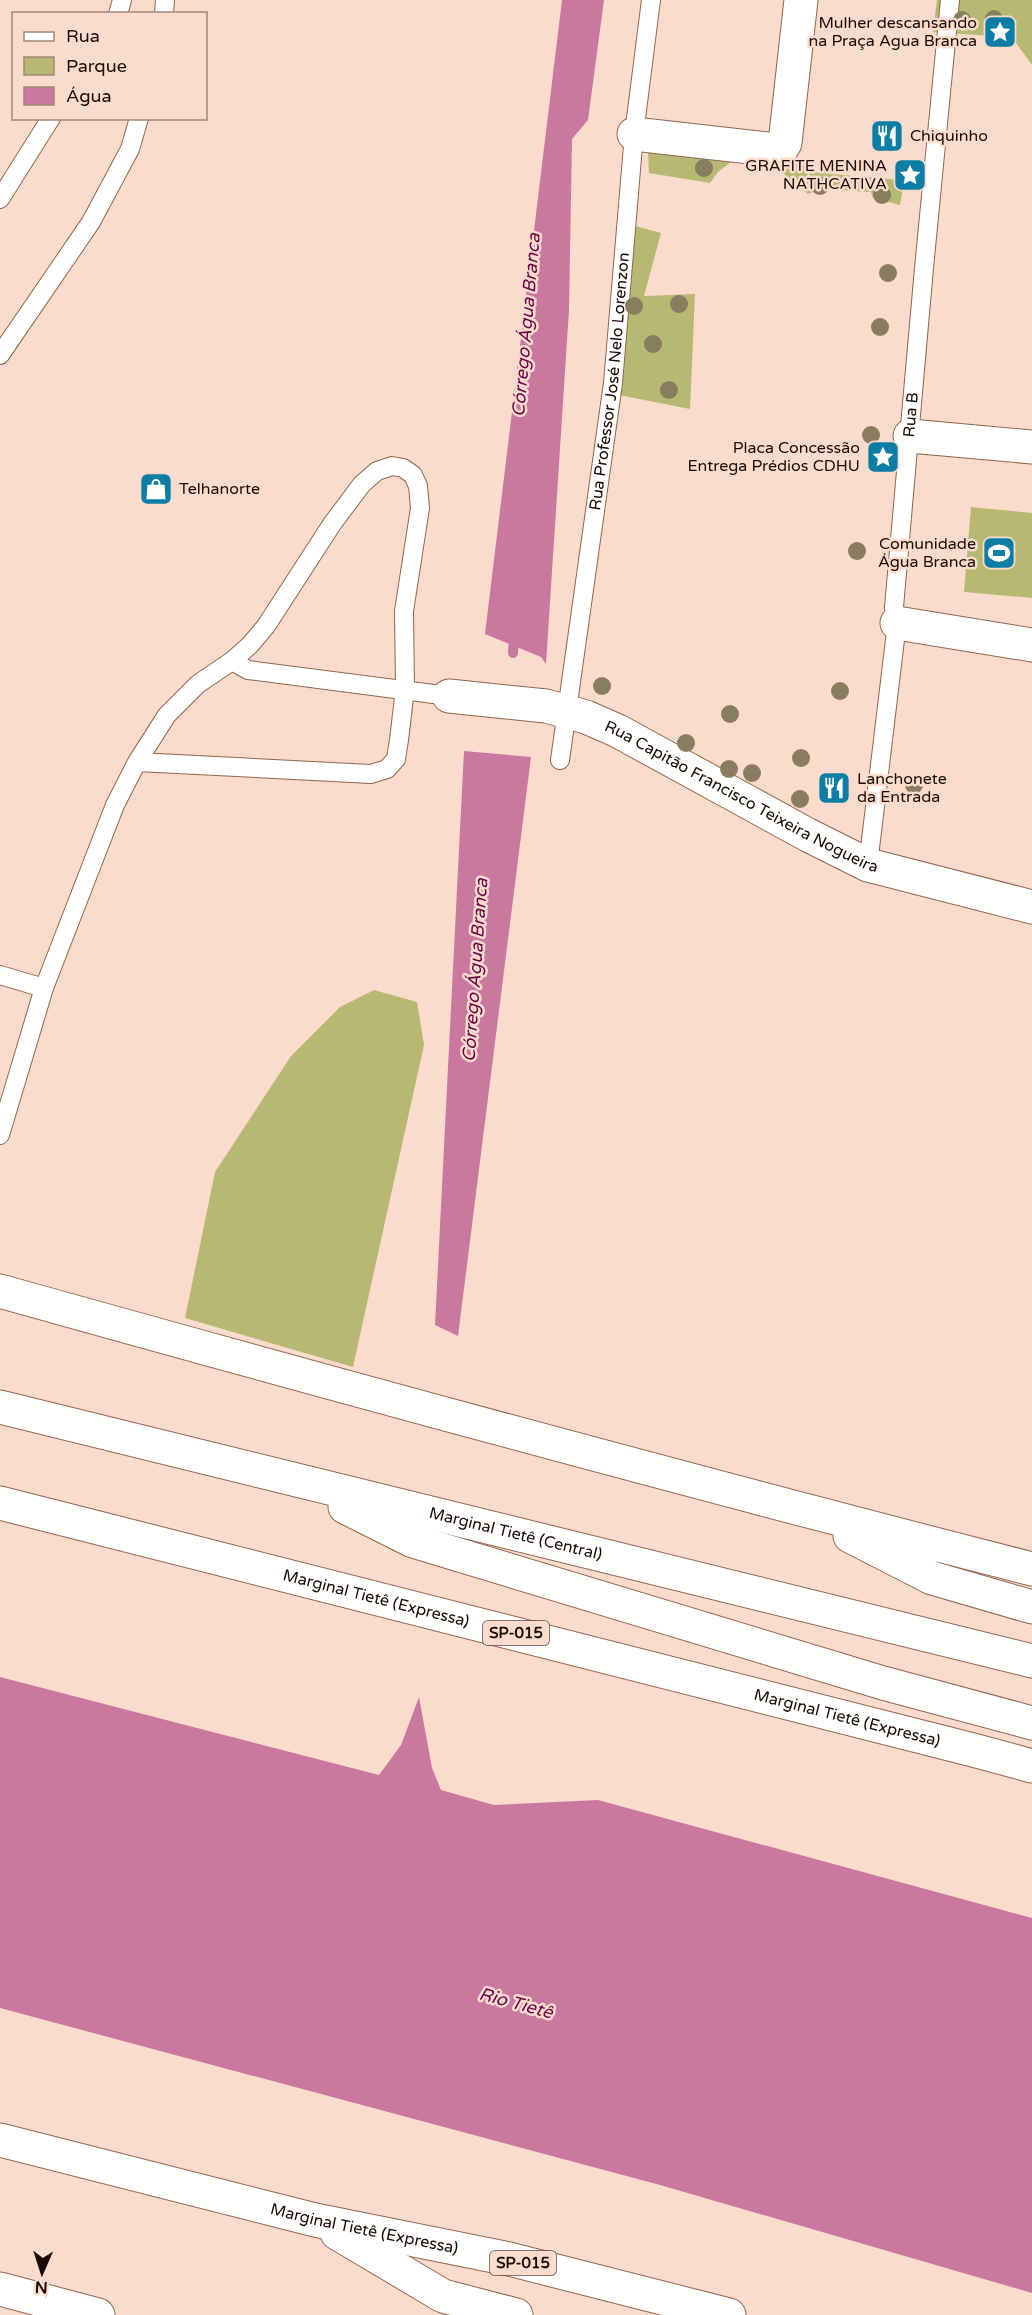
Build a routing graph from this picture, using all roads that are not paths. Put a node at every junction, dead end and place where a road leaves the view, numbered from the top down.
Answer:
1 (651, 0) edge
2 (801, 0) edge
3 (951, 0) edge
4 (50, 120) edge
5 (139, 120) edge
6 (634, 134) junction
7 (0, 199) edge
8 (0, 355) edge
9 (910, 436) junction
10 (1032, 447) edge
11 (897, 623) junction
12 (1032, 645) edge
13 (232, 661) junction
14 (405, 689) junction
15 (449, 696) joint
16 (568, 711) junction
17 (560, 760) dead end
18 (137, 762) junction
19 (868, 865) junction
20 (1032, 907) edge
21 (0, 975) edge
22 (44, 988) junction
23 (0, 1135) edge
24 (0, 1291) edge
25 (0, 1407) edge
26 (295, 1481) junction
27 (0, 1503) edge
28 (799, 1510) junction
29 (1032, 1569) edge
30 (1032, 1607) edge
31 (1032, 1661) edge
32 (1032, 1723) edge
33 (1032, 1766) edge
34 (0, 2139) edge
35 (315, 2220) junction
36 (0, 2289) edge
37 (98, 2315) edge
38 (516, 2315) edge
39 (729, 2315) edge

1 - 6 lane, Rua Professor José Nelo Lorenzon
2 - 6 main road
3 - 9 lane, Rua B
4 - 7 lane
5 - 8 lane
6 - 16 lane, Rua Professor José Nelo Lorenzon
9 - 10 main road
9 - 11 lane, Rua B
11 - 12 main road
11 - 19 lane, Rua B
13 - 14 lane
13 - 14 lane
13 - 18 lane
14 - 15 lane
14 - 18 lane
15 - 16 main road, Rua Capitão Francisco Teixeira Nogueira
16 - 17 lane, Rua Professor José Nelo Lorenzon
16 - 19 main road, Rua Capitão Francisco Teixeira Nogueira
18 - 22 lane
19 - 20 main road, Rua Capitão Francisco Teixeira Nogueira
21 - 22 lane
22 - 23 lane
24 - 28 main road
25 - 26 main road, Marginal Tietê (Central)
26 - 31 main road, Marginal Tietê (Central)
26 - 32 main road
27 - 33 main road, Marginal Tietê (Expressa) / SP-015
28 - 29 main road
28 - 30 main road
34 - 35 main road, Marginal Tietê (Expressa) / SP-015
35 - 38 main road, SP-015
35 - 39 main road, Marginal Tietê (Expressa) / SP-015
36 - 37 main road

